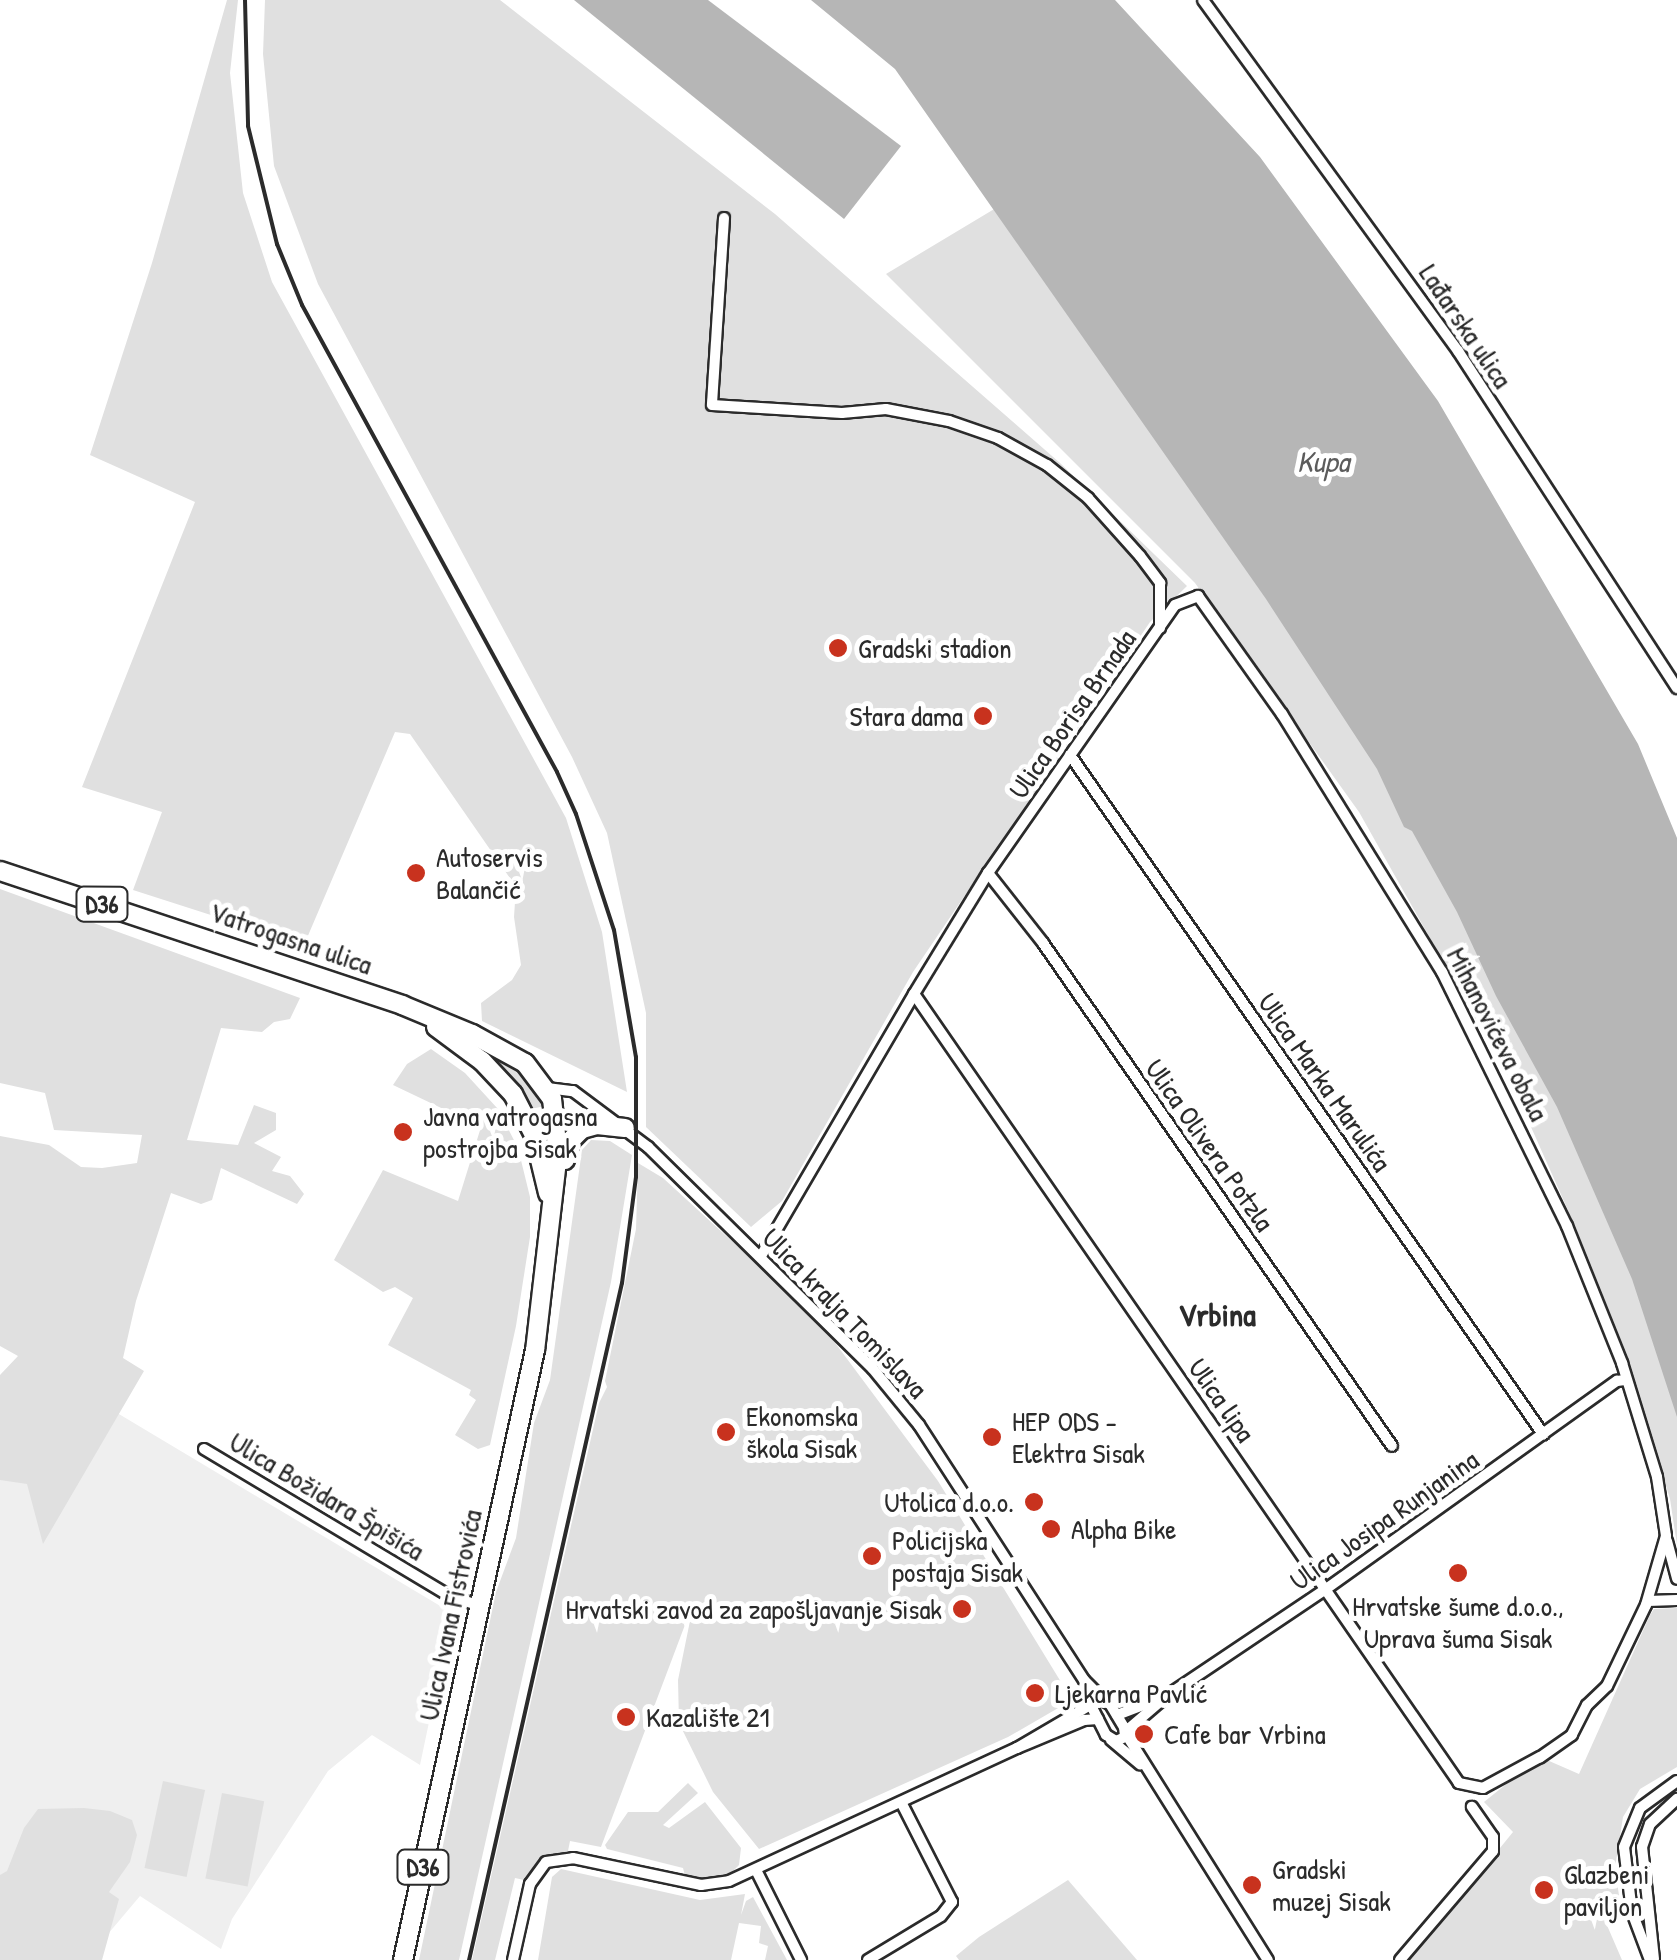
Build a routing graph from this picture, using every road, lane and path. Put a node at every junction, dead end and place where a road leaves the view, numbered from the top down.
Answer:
1 (1204, 0) edge
2 (724, 218) dead end
3 (1160, 629) junction
4 (1677, 688) edge
5 (1070, 755) junction
6 (0, 858) edge
7 (0, 871) edge
8 (988, 872) junction
9 (34, 881) junction
10 (914, 994) junction
11 (402, 1005) junction
12 (547, 1088) junction
13 (625, 1128) junction
14 (556, 1184) junction
15 (552, 1231) junction
16 (762, 1256) junction
17 (1625, 1380) junction
18 (1543, 1434) junction
19 (1392, 1446) dead end
20 (204, 1449) dead end
21 (1666, 1536) junction
22 (1677, 1579) edge
23 (1326, 1589) junction
24 (1677, 1600) edge
25 (1647, 1603) junction
26 (480, 1606) junction
27 (1168, 1696) junction
28 (1097, 1701) junction
29 (1118, 1716) junction
30 (1098, 1719) junction
31 (1126, 1733) junction
32 (1111, 1740) junction
33 (1017, 1748) junction
34 (1148, 1772) junction
35 (1677, 1780) edge
36 (1459, 1783) joint
37 (1677, 1798) edge
38 (901, 1802) junction
39 (1472, 1807) dead end
40 (756, 1870) junction
41 (403, 1960) edge
42 (513, 1960) edge
43 (801, 1960) edge
44 (868, 1960) edge
45 (1268, 1960) edge
46 (1400, 1960) edge
47 (1652, 1960) edge

1 - 4 street, Lađarska ulica
2 - 3 street, Ulica Borisa Brnada
3 - 5 street, Ulica Borisa Brnada
3 - 17 street, Mihanovićeva obala
5 - 8 street, Ulica Borisa Brnada
5 - 18 street, Ulica Marka Marulića
6 - 9 main road
7 - 9 main road, Vatrogasna ulica / D36
8 - 10 street, Ulica Borisa Brnada
8 - 19 street, Ulica Olivera Potzla
9 - 11 main road, Vatrogasna ulica / D36
10 - 16 street, Ulica Borisa Brnada
10 - 23 street, Ulica lipa
11 - 12 main road, Vatrogasna ulica / D36
11 - 15 main road, D36
12 - 13 street, Ulica kralja Tomislava
12 - 14 main road, D36
13 - 14 main road
13 - 16 street, Ulica kralja Tomislava
14 - 15 main road, D36
15 - 26 main road, Ulica Ivana Fistrovića / D36
16 - 28 street, Ulica kralja Tomislava
17 - 18 street, Ulica Josipa Runjanina
17 - 21 street, Mihanovićeva obala
18 - 23 street, Ulica Josipa Runjanina
20 - 26 street, Ulica Božidara Špišića
21 - 22 street, Mihanovićeva obala
21 - 25 street, Mihanovićeva obala
23 - 27 street, Ulica Josipa Runjanina
23 - 36 street, Ulica lipa
24 - 25 street
25 - 36 street, Mihanovićeva obala
26 - 41 main road, Ulica Ivana Fistrovića / D36
27 - 29 street, Ulica Josipa Runjanina
27 - 31 street, Ulica Josipa Runjanina
28 - 29 street, Ulica kralja Tomislava
28 - 30 street
28 - 33 street
29 - 31 street, Ulica kralja Tomislava
30 - 32 street
30 - 33 street
31 - 32 street, Ulica Josipa Runjanina
31 - 34 street
32 - 34 street
33 - 38 street
34 - 45 street
35 - 47 street
37 - 47 street
38 - 40 street
38 - 44 street
39 - 46 street
40 - 42 street
40 - 43 street

